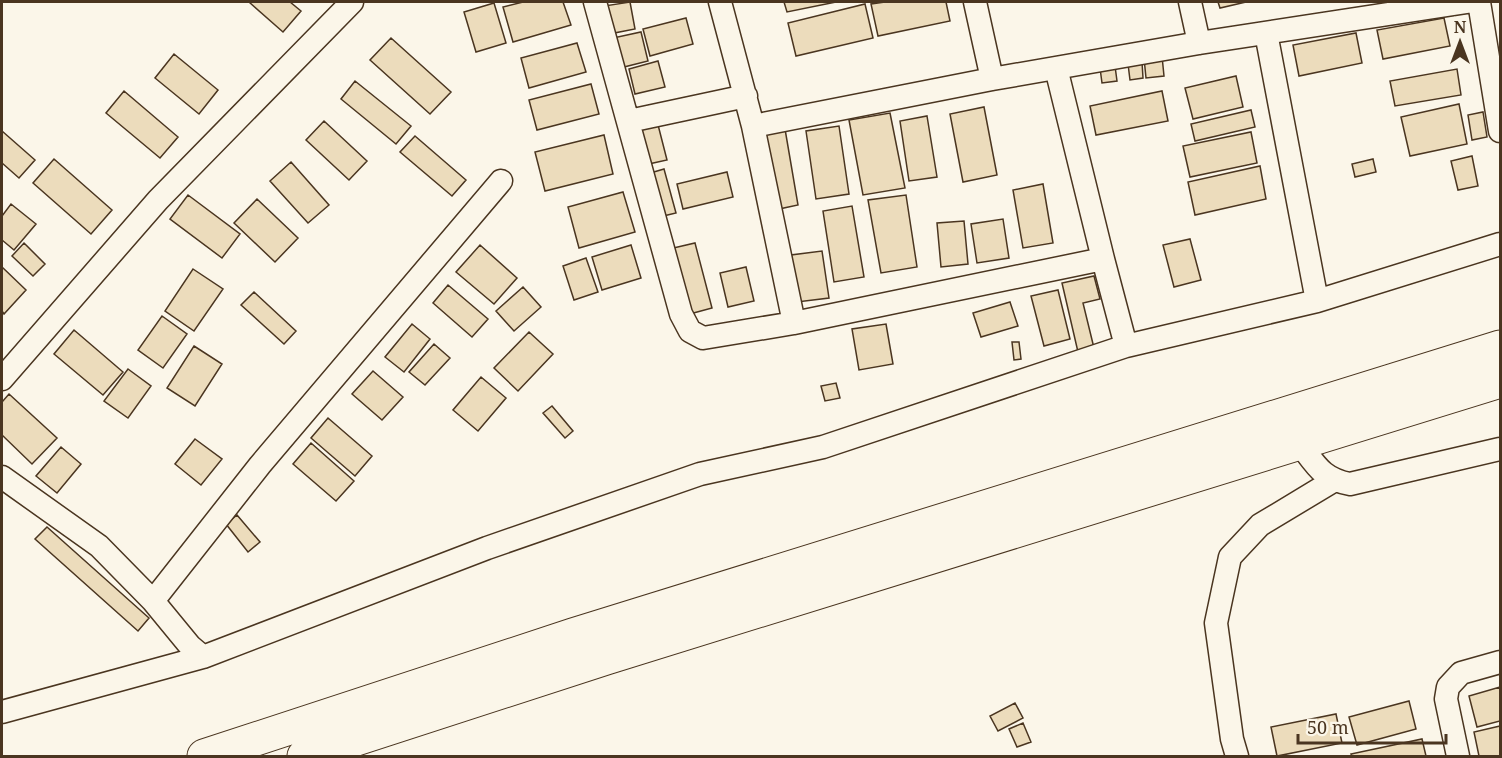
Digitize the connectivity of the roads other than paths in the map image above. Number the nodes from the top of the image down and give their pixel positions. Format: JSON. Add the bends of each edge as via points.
{"nodes":[{"id":1,"x":352,"y":2,"type":"edge"},
{"id":2,"x":600,"y":2,"type":"edge"},
{"id":3,"x":720,"y":2,"type":"edge"},
{"id":4,"x":975,"y":2,"type":"edge"},
{"id":5,"x":1190,"y":2,"type":"edge"},
{"id":6,"x":1479,"y":2,"type":"edge"},
{"id":7,"x":1453,"y":3,"type":"edge"},
{"id":8,"x":1266,"y":33,"type":"junction"},
{"id":9,"x":1198,"y":43,"type":"junction"},
{"id":10,"x":1056,"y":68,"type":"junction"},
{"id":11,"x":992,"y":80,"type":"junction"},
{"id":12,"x":746,"y":96,"type":"junction"},
{"id":13,"x":629,"y":121,"type":"junction"},
{"id":14,"x":753,"y":126,"type":"junction"},
{"id":15,"x":1500,"y":131,"type":"edge"},
{"id":16,"x":501,"y":181,"type":"dead end"},
{"id":17,"x":1500,"y":244,"type":"edge"},
{"id":18,"x":1103,"y":259,"type":"junction"},
{"id":19,"x":1317,"y":301,"type":"junction"},
{"id":20,"x":794,"y":323,"type":"junction"},
{"id":21,"x":1126,"y":346,"type":"junction"},
{"id":22,"x":1500,"y":347,"type":"edge"},
{"id":23,"x":2,"y":379,"type":"edge"},
{"id":24,"x":1500,"y":381,"type":"edge"},
{"id":25,"x":1299,"y":443,"type":"junction"},
{"id":26,"x":1500,"y":449,"type":"edge"},
{"id":27,"x":2,"y":477,"type":"edge"},
{"id":28,"x":1333,"y":481,"type":"junction"},
{"id":29,"x":153,"y":601,"type":"junction"},
{"id":30,"x":203,"y":657,"type":"junction"},
{"id":31,"x":1500,"y":662,"type":"edge"},
{"id":32,"x":2,"y":712,"type":"edge"},
{"id":33,"x":204,"y":756,"type":"edge"},
{"id":34,"x":304,"y":756,"type":"edge"},
{"id":35,"x":1237,"y":756,"type":"edge"},
{"id":36,"x":1458,"y":756,"type":"edge"}],
"edges":[{"from":1,"to":23,"type":"street","via":[[159,200]]},
{"from":2,"to":13,"type":"street"},
{"from":3,"to":12,"type":"street"},
{"from":4,"to":11,"type":"street"},
{"from":5,"to":9,"type":"street"},
{"from":6,"to":15,"type":"street"},
{"from":7,"to":8,"type":"street"},
{"from":8,"to":9,"type":"street"},
{"from":8,"to":19,"type":"street"},
{"from":9,"to":10,"type":"street"},
{"from":10,"to":11,"type":"street"},
{"from":10,"to":18,"type":"street"},
{"from":11,"to":14,"type":"street"},
{"from":12,"to":13,"type":"street"},
{"from":12,"to":14,"type":"street"},
{"from":13,"to":20,"type":"street","via":[[681,315],[690,331],[703,339]]},
{"from":14,"to":20,"type":"street"},
{"from":16,"to":29,"type":"street","via":[[260,465]]},
{"from":17,"to":19,"type":"street"},
{"from":18,"to":20,"type":"street"},
{"from":18,"to":21,"type":"street"},
{"from":19,"to":21,"type":"street"},
{"from":21,"to":30,"type":"street","via":[[823,447],[689,478],[487,548]]},
{"from":22,"to":33,"type":"highway","via":[[573,635]]},
{"from":24,"to":25,"type":"highway"},
{"from":25,"to":28,"type":"street"},
{"from":25,"to":34,"type":"highway"},
{"from":26,"to":28,"type":"street","via":[[1350,484]]},
{"from":27,"to":29,"type":"street","via":[[99,546]]},
{"from":28,"to":35,"type":"street","via":[[1260,525],[1230,557],[1216,624]]},
{"from":29,"to":30,"type":"street"},
{"from":30,"to":32,"type":"street"},
{"from":31,"to":36,"type":"street","via":[[1461,674],[1448,687],[1446,699]]}]}
